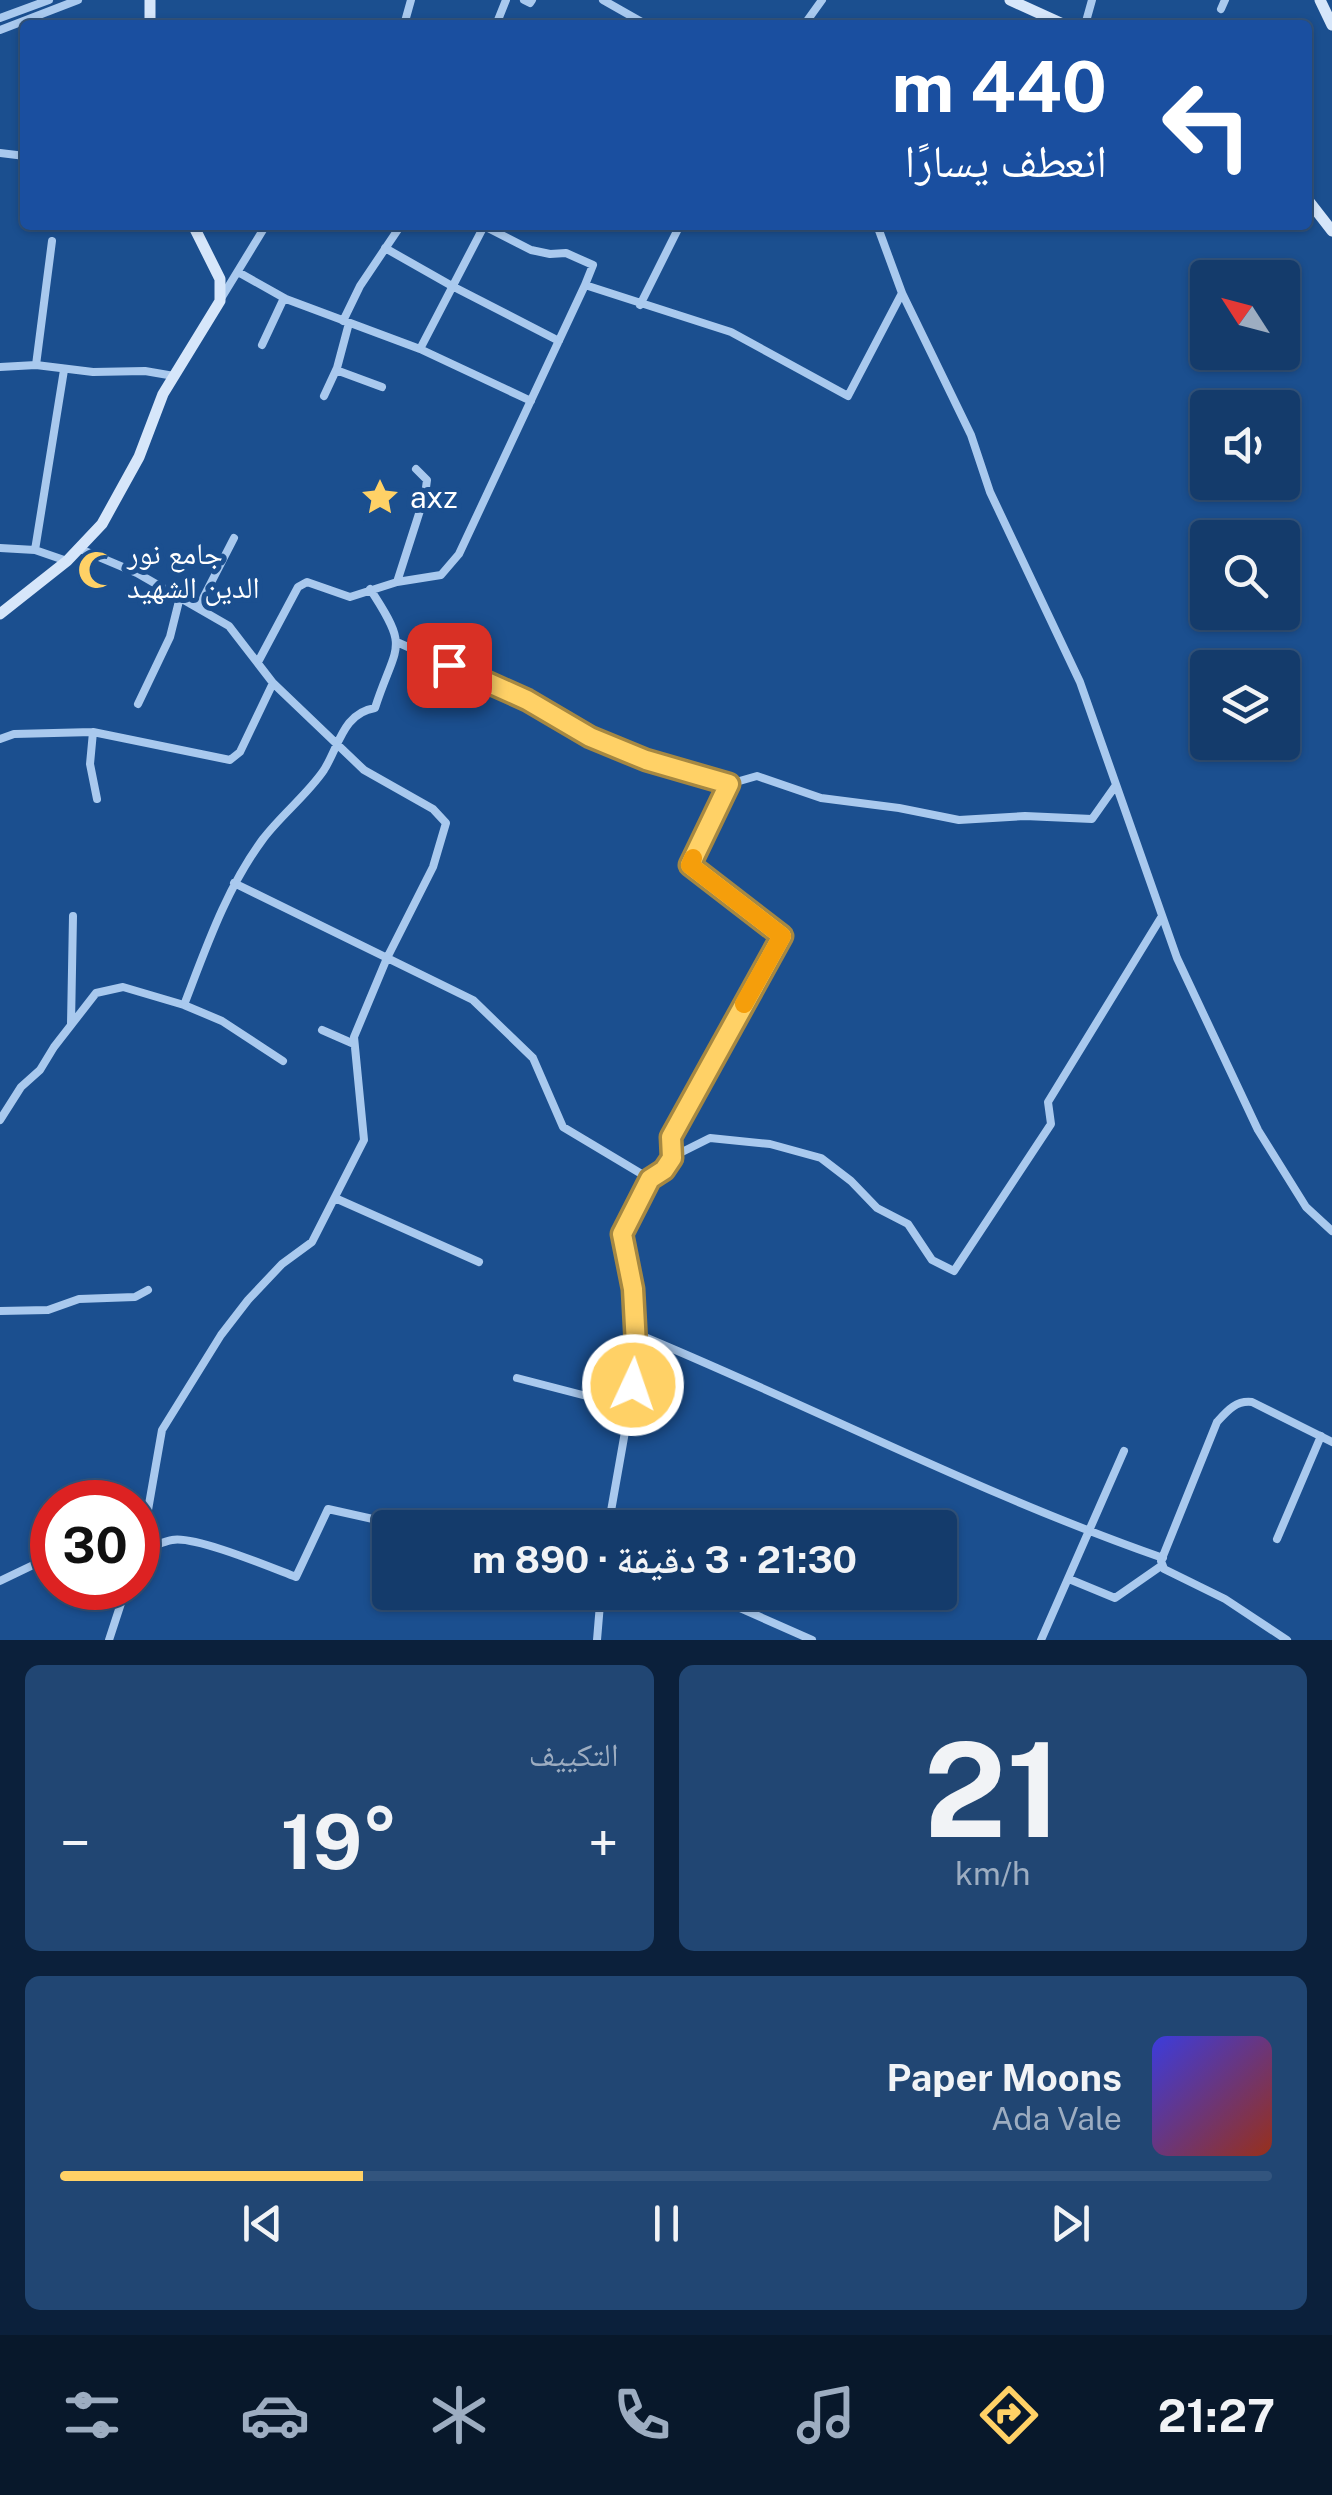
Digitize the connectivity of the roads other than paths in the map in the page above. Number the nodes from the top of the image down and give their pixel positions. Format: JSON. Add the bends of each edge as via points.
{"nodes":[{"id":1,"x":50,"y":0,"type":"edge"},
{"id":2,"x":78,"y":0,"type":"edge"},
{"id":3,"x":395,"y":0,"type":"edge"},
{"id":4,"x":524,"y":0,"type":"edge"},
{"id":5,"x":532,"y":0,"type":"edge"},
{"id":6,"x":603,"y":0,"type":"edge"},
{"id":7,"x":1010,"y":0,"type":"edge"},
{"id":8,"x":1320,"y":0,"type":"edge"},
{"id":9,"x":410,"y":2,"type":"edge"},
{"id":10,"x":620,"y":4,"type":"edge"},
{"id":11,"x":0,"y":18,"type":"edge"},
{"id":12,"x":26,"y":20,"type":"edge"},
{"id":13,"x":641,"y":20,"type":"edge"},
{"id":14,"x":1054,"y":20,"type":"edge"},
{"id":15,"x":1332,"y":25,"type":"edge"},
{"id":16,"x":1312,"y":205,"type":"edge"},
{"id":17,"x":195,"y":230,"type":"edge"},
{"id":18,"x":263,"y":230,"type":"edge"},
{"id":19,"x":398,"y":230,"type":"edge"},
{"id":20,"x":482,"y":230,"type":"edge"},
{"id":21,"x":492,"y":230,"type":"edge"},
{"id":22,"x":678,"y":230,"type":"edge"},
{"id":23,"x":879,"y":230,"type":"edge"},
{"id":24,"x":1332,"y":232,"type":"edge"},
{"id":25,"x":52,"y":241,"type":"dead end"},
{"id":26,"x":386,"y":248,"type":"junction"},
{"id":27,"x":238,"y":272,"type":"junction"},
{"id":28,"x":585,"y":285,"type":"junction"},
{"id":29,"x":452,"y":286,"type":"junction"},
{"id":30,"x":902,"y":292,"type":"junction"},
{"id":31,"x":284,"y":298,"type":"junction"},
{"id":32,"x":220,"y":301,"type":"junction"},
{"id":33,"x":640,"y":305,"type":"junction"},
{"id":34,"x":346,"y":322,"type":"junction"},
{"id":35,"x":559,"y":342,"type":"junction"},
{"id":36,"x":262,"y":346,"type":"dead end"},
{"id":37,"x":420,"y":349,"type":"junction"},
{"id":38,"x":36,"y":365,"type":"junction"},
{"id":39,"x":0,"y":367,"type":"edge"},
{"id":40,"x":64,"y":370,"type":"junction"},
{"id":41,"x":336,"y":370,"type":"junction"},
{"id":42,"x":174,"y":376,"type":"junction"},
{"id":43,"x":382,"y":387,"type":"dead end"},
{"id":44,"x":324,"y":396,"type":"dead end"},
{"id":45,"x":532,"y":401,"type":"junction"},
{"id":46,"x":416,"y":469,"type":"dead end"},
{"id":47,"x":234,"y":538,"type":"dead end"},
{"id":48,"x":0,"y":548,"type":"edge"},
{"id":49,"x":80,"y":548,"type":"junction"},
{"id":50,"x":35,"y":550,"type":"junction"},
{"id":51,"x":68,"y":561,"type":"junction"},
{"id":52,"x":397,"y":582,"type":"junction"},
{"id":53,"x":370,"y":589,"type":"junction"},
{"id":54,"x":180,"y":597,"type":"junction"},
{"id":55,"x":198,"y":608,"type":"junction"},
{"id":56,"x":0,"y":614,"type":"edge"},
{"id":57,"x":399,"y":643,"type":"junction"},
{"id":58,"x":258,"y":662,"type":"junction"},
{"id":59,"x":273,"y":683,"type":"junction"},
{"id":60,"x":138,"y":704,"type":"dead end"},
{"id":61,"x":92,"y":732,"type":"junction"},
{"id":62,"x":0,"y":738,"type":"edge"},
{"id":63,"x":338,"y":744,"type":"junction"},
{"id":64,"x":729,"y":784,"type":"junction"},
{"id":65,"x":1116,"y":785,"type":"junction"},
{"id":66,"x":96,"y":799,"type":"dead end"},
{"id":67,"x":234,"y":883,"type":"junction"},
{"id":68,"x":1162,"y":915,"type":"junction"},
{"id":69,"x":73,"y":916,"type":"dead end"},
{"id":70,"x":387,"y":958,"type":"junction"},
{"id":71,"x":184,"y":1006,"type":"junction"},
{"id":72,"x":72,"y":1024,"type":"junction"},
{"id":73,"x":322,"y":1030,"type":"dead end"},
{"id":74,"x":354,"y":1044,"type":"junction"},
{"id":75,"x":283,"y":1061,"type":"dead end"},
{"id":76,"x":0,"y":1120,"type":"edge"},
{"id":77,"x":672,"y":1158,"type":"junction"},
{"id":78,"x":650,"y":1179,"type":"junction"},
{"id":79,"x":336,"y":1198,"type":"junction"},
{"id":80,"x":1332,"y":1231,"type":"edge"},
{"id":81,"x":479,"y":1262,"type":"dead end"},
{"id":82,"x":148,"y":1290,"type":"dead end"},
{"id":83,"x":0,"y":1310,"type":"edge"},
{"id":84,"x":635,"y":1333,"type":"junction"},
{"id":85,"x":517,"y":1378,"type":"dead end"},
{"id":86,"x":630,"y":1407,"type":"junction"},
{"id":87,"x":1322,"y":1436,"type":"junction"},
{"id":88,"x":1332,"y":1442,"type":"edge"},
{"id":89,"x":1124,"y":1451,"type":"dead end"},
{"id":90,"x":153,"y":1480,"type":"edge"},
{"id":91,"x":611,"y":1510,"type":"edge"},
{"id":92,"x":372,"y":1519,"type":"edge"},
{"id":93,"x":1090,"y":1532,"type":"junction"},
{"id":94,"x":1276,"y":1539,"type":"dead end"},
{"id":95,"x":160,"y":1546,"type":"edge"},
{"id":96,"x":1162,"y":1562,"type":"junction"},
{"id":97,"x":30,"y":1566,"type":"edge"},
{"id":98,"x":1069,"y":1579,"type":"junction"},
{"id":99,"x":0,"y":1580,"type":"edge"},
{"id":100,"x":119,"y":1610,"type":"edge"},
{"id":101,"x":598,"y":1610,"type":"edge"},
{"id":102,"x":744,"y":1610,"type":"edge"},
{"id":103,"x":109,"y":1640,"type":"edge"},
{"id":104,"x":596,"y":1640,"type":"edge"},
{"id":105,"x":812,"y":1640,"type":"edge"},
{"id":106,"x":1042,"y":1640,"type":"edge"},
{"id":107,"x":1286,"y":1640,"type":"edge"}],
"edges":[{"from":1,"to":11,"type":"street"},
{"from":2,"to":12,"type":"street"},
{"from":3,"to":9,"type":"street"},
{"from":4,"to":5,"type":"street"},
{"from":6,"to":10,"type":"street"},
{"from":7,"to":14,"type":"street"},
{"from":8,"to":15,"type":"street"},
{"from":10,"to":13,"type":"street"},
{"from":16,"to":24,"type":"street"},
{"from":17,"to":32,"type":"street","via":[[220,280]]},
{"from":18,"to":27,"type":"street"},
{"from":19,"to":26,"type":"street"},
{"from":20,"to":29,"type":"street"},
{"from":21,"to":28,"type":"street","via":[[531,250],[566,253],[592,266]]},
{"from":22,"to":33,"type":"street"},
{"from":23,"to":30,"type":"street"},
{"from":25,"to":38,"type":"street"},
{"from":26,"to":29,"type":"street"},
{"from":26,"to":34,"type":"street"},
{"from":27,"to":31,"type":"street"},
{"from":27,"to":32,"type":"street"},
{"from":28,"to":33,"type":"street"},
{"from":28,"to":35,"type":"street"},
{"from":29,"to":35,"type":"street"},
{"from":29,"to":37,"type":"street"},
{"from":30,"to":33,"type":"street","via":[[848,396],[744,338]]},
{"from":30,"to":65,"type":"street","via":[[1080,682]]},
{"from":31,"to":34,"type":"street"},
{"from":31,"to":36,"type":"street"},
{"from":32,"to":42,"type":"street"},
{"from":34,"to":37,"type":"street"},
{"from":34,"to":41,"type":"street"},
{"from":35,"to":45,"type":"street"},
{"from":37,"to":45,"type":"street"},
{"from":38,"to":39,"type":"street"},
{"from":38,"to":40,"type":"street"},
{"from":40,"to":42,"type":"street"},
{"from":40,"to":50,"type":"street"},
{"from":41,"to":43,"type":"street"},
{"from":41,"to":44,"type":"street"},
{"from":42,"to":49,"type":"street","via":[[102,524]]},
{"from":45,"to":52,"type":"street","via":[[460,554],[440,575]]},
{"from":46,"to":52,"type":"street","via":[[426,480],[425,495]]},
{"from":47,"to":55,"type":"street"},
{"from":48,"to":50,"type":"street"},
{"from":49,"to":51,"type":"street"},
{"from":49,"to":54,"type":"street"},
{"from":50,"to":51,"type":"street"},
{"from":51,"to":56,"type":"street"},
{"from":52,"to":53,"type":"street"},
{"from":53,"to":57,"type":"street"},
{"from":53,"to":58,"type":"street","via":[[350,597],[306,582],[298,587]]},
{"from":54,"to":55,"type":"street"},
{"from":54,"to":60,"type":"street","via":[[170,638]]},
{"from":55,"to":58,"type":"street","via":[[229,626]]},
{"from":57,"to":63,"type":"street","via":[[375,708],[348,722]]},
{"from":57,"to":64,"type":"street","via":[[527,700],[590,737]]},
{"from":58,"to":59,"type":"street"},
{"from":59,"to":61,"type":"street","via":[[234,759]]},
{"from":59,"to":63,"type":"street"},
{"from":61,"to":62,"type":"street"},
{"from":61,"to":66,"type":"street"},
{"from":63,"to":67,"type":"street"},
{"from":63,"to":70,"type":"street","via":[[364,770],[446,823],[433,867]]},
{"from":64,"to":65,"type":"street","via":[[758,776],[821,798],[959,820],[1092,819]]},
{"from":64,"to":77,"type":"street","via":[[690,865],[782,936],[671,1137]]},
{"from":65,"to":68,"type":"street"},
{"from":67,"to":70,"type":"street"},
{"from":67,"to":71,"type":"street"},
{"from":68,"to":77,"type":"street","via":[[1048,1102],[1051,1124],[954,1271],[932,1260],[908,1224],[877,1208],[822,1158],[710,1138]]},
{"from":68,"to":80,"type":"street","via":[[1258,1130],[1306,1207]]},
{"from":69,"to":72,"type":"street"},
{"from":70,"to":74,"type":"street"},
{"from":70,"to":78,"type":"street","via":[[473,1000],[533,1058],[563,1127]]},
{"from":71,"to":72,"type":"street","via":[[124,988],[96,993]]},
{"from":71,"to":75,"type":"street","via":[[222,1021]]},
{"from":72,"to":76,"type":"street"},
{"from":73,"to":74,"type":"street"},
{"from":74,"to":79,"type":"street","via":[[364,1140]]},
{"from":77,"to":78,"type":"street"},
{"from":78,"to":84,"type":"street","via":[[622,1234]]},
{"from":79,"to":81,"type":"street"},
{"from":79,"to":90,"type":"street","via":[[312,1242],[282,1264],[221,1335],[162,1430]]},
{"from":82,"to":83,"type":"street","via":[[48,1310]]},
{"from":84,"to":86,"type":"street"},
{"from":84,"to":93,"type":"street"},
{"from":85,"to":86,"type":"street"},
{"from":86,"to":91,"type":"street"},
{"from":87,"to":88,"type":"street"},
{"from":87,"to":94,"type":"street"},
{"from":87,"to":96,"type":"street","via":[[1252,1402],[1226,1412]]},
{"from":89,"to":93,"type":"street"},
{"from":92,"to":95,"type":"street","via":[[328,1509],[296,1577],[208,1546],[173,1539]]},
{"from":93,"to":96,"type":"street"},
{"from":93,"to":98,"type":"street"},
{"from":96,"to":98,"type":"street","via":[[1115,1598]]},
{"from":96,"to":107,"type":"street"},
{"from":97,"to":99,"type":"street"},
{"from":98,"to":106,"type":"street"},
{"from":100,"to":103,"type":"street"},
{"from":101,"to":104,"type":"street"},
{"from":102,"to":105,"type":"street"}]}
